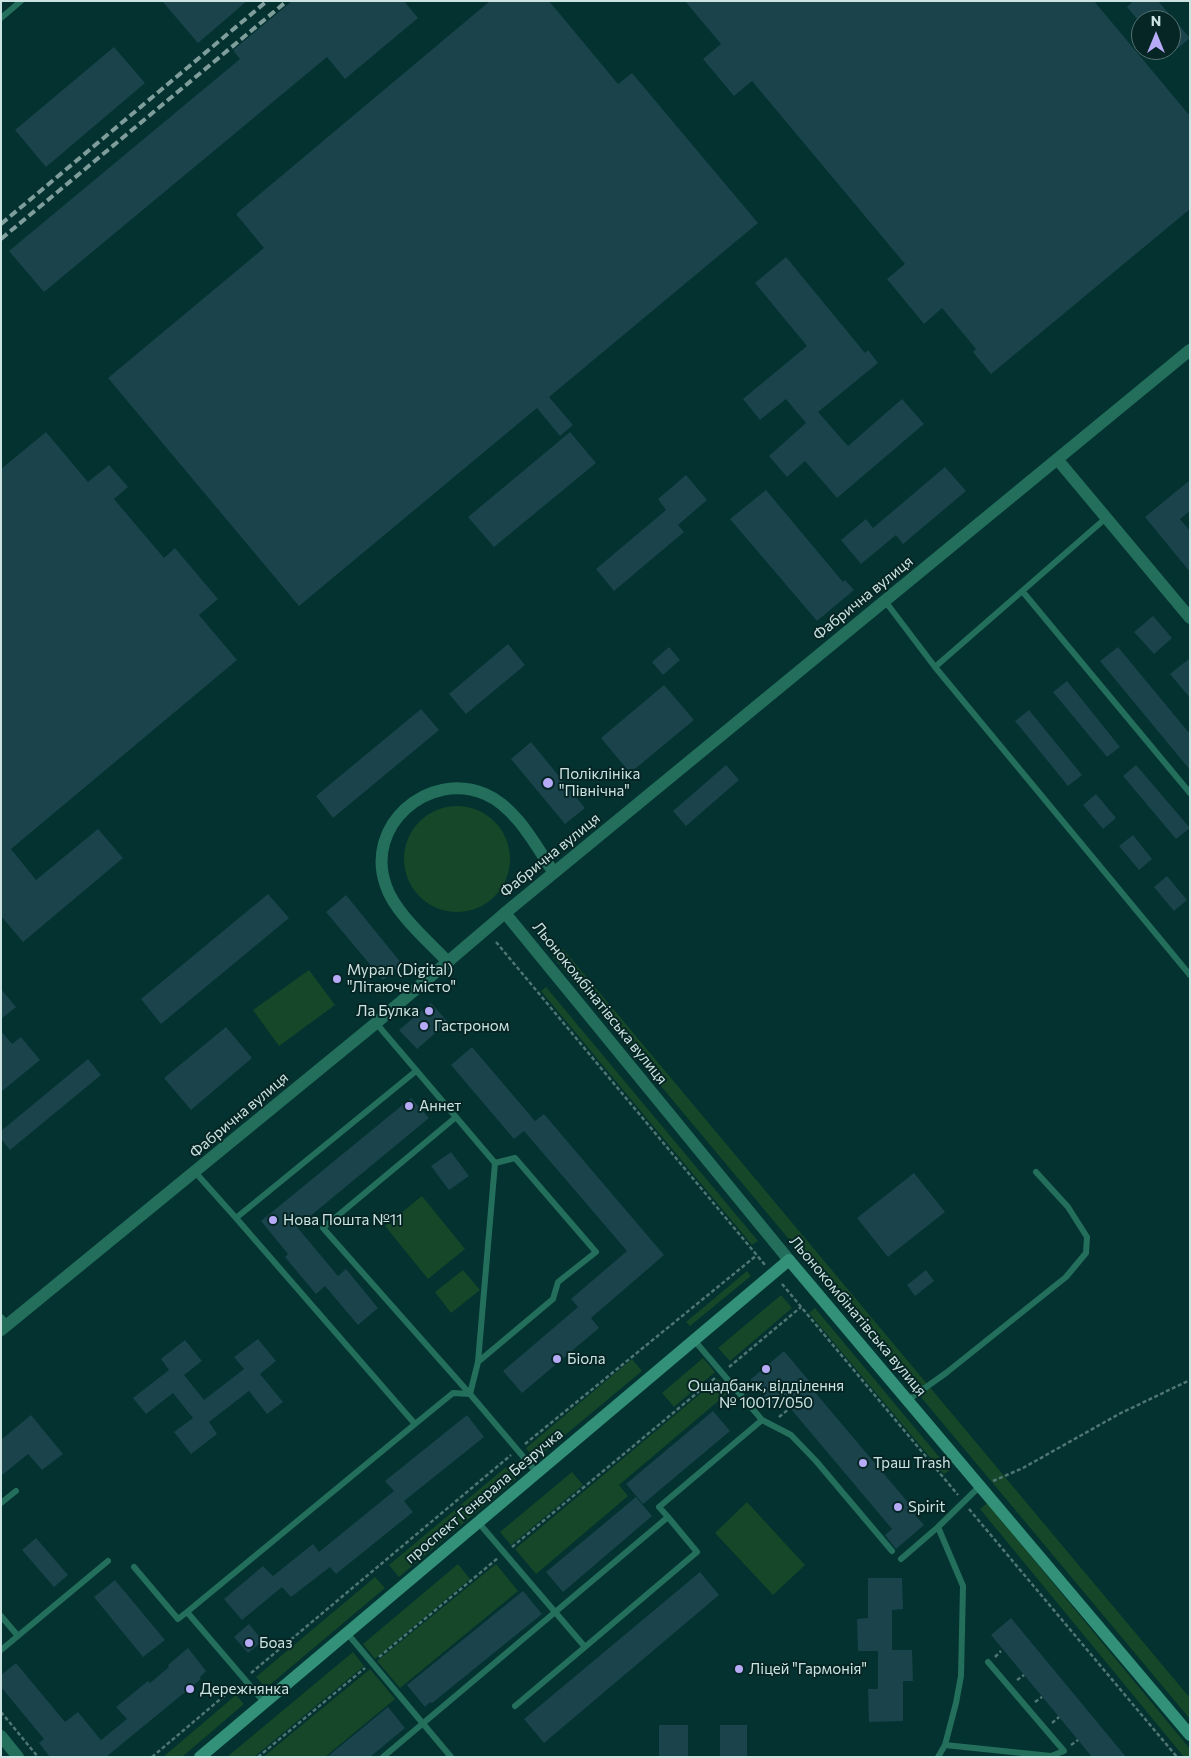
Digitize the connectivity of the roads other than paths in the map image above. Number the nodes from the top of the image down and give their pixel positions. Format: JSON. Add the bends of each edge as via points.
{"nodes":[{"id":1,"x":21,"y":1,"type":"edge"},
{"id":2,"x":1,"y":18,"type":"edge"},
{"id":3,"x":1190,"y":350,"type":"edge"},
{"id":4,"x":1057,"y":460,"type":"junction"},
{"id":5,"x":1106,"y":518,"type":"junction"},
{"id":6,"x":1023,"y":592,"type":"junction"},
{"id":7,"x":885,"y":601,"type":"junction"},
{"id":8,"x":1190,"y":618,"type":"edge"},
{"id":9,"x":935,"y":668,"type":"junction"},
{"id":10,"x":1190,"y":793,"type":"edge"},
{"id":11,"x":554,"y":873,"type":"junction"},
{"id":12,"x":505,"y":913,"type":"junction"},
{"id":13,"x":448,"y":962,"type":"junction"},
{"id":14,"x":1190,"y":975,"type":"edge"},
{"id":15,"x":376,"y":1024,"type":"junction"},
{"id":16,"x":416,"y":1071,"type":"junction"},
{"id":17,"x":456,"y":1117,"type":"junction"},
{"id":18,"x":495,"y":1163,"type":"junction"},
{"id":19,"x":195,"y":1172,"type":"junction"},
{"id":20,"x":1036,"y":1172,"type":"dead end"},
{"id":21,"x":236,"y":1218,"type":"junction"},
{"id":22,"x":789,"y":1260,"type":"junction"},
{"id":23,"x":4,"y":1323,"type":"edge"},
{"id":24,"x":694,"y":1340,"type":"junction"},
{"id":25,"x":478,"y":1362,"type":"junction"},
{"id":26,"x":470,"y":1394,"type":"junction"},
{"id":27,"x":908,"y":1400,"type":"junction"},
{"id":28,"x":762,"y":1420,"type":"junction"},
{"id":29,"x":415,"y":1424,"type":"junction"},
{"id":30,"x":537,"y":1473,"type":"junction"},
{"id":31,"x":980,"y":1486,"type":"junction"},
{"id":32,"x":16,"y":1491,"type":"dead end"},
{"id":33,"x":1,"y":1503,"type":"edge"},
{"id":34,"x":668,"y":1517,"type":"junction"},
{"id":35,"x":478,"y":1522,"type":"junction"},
{"id":36,"x":938,"y":1527,"type":"junction"},
{"id":37,"x":892,"y":1551,"type":"dead end"},
{"id":38,"x":901,"y":1559,"type":"dead end"},
{"id":39,"x":108,"y":1560,"type":"dead end"},
{"id":40,"x":134,"y":1567,"type":"dead end"},
{"id":41,"x":187,"y":1612,"type":"junction"},
{"id":42,"x":555,"y":1612,"type":"junction"},
{"id":43,"x":1,"y":1616,"type":"edge"},
{"id":44,"x":346,"y":1633,"type":"junction"},
{"id":45,"x":18,"y":1636,"type":"junction"},
{"id":46,"x":585,"y":1647,"type":"junction"},
{"id":47,"x":1,"y":1650,"type":"edge"},
{"id":48,"x":988,"y":1662,"type":"dead end"},
{"id":49,"x":264,"y":1702,"type":"junction"},
{"id":50,"x":515,"y":1706,"type":"dead end"},
{"id":51,"x":423,"y":1724,"type":"junction"},
{"id":52,"x":1190,"y":1735,"type":"edge"},
{"id":53,"x":1,"y":1736,"type":"edge"},
{"id":54,"x":945,"y":1745,"type":"junction"},
{"id":55,"x":1067,"y":1754,"type":"edge"},
{"id":56,"x":18,"y":1757,"type":"edge"},
{"id":57,"x":200,"y":1757,"type":"edge"},
{"id":58,"x":383,"y":1757,"type":"edge"},
{"id":59,"x":451,"y":1757,"type":"edge"},
{"id":60,"x":938,"y":1757,"type":"edge"}],
"edges":[{"from":1,"to":2,"type":"lane"},
{"from":3,"to":4,"type":"street","name":"Фабрична вулиця"},
{"from":4,"to":5,"type":"street"},
{"from":4,"to":7,"type":"street","name":"Фабрична вулиця"},
{"from":5,"to":6,"type":"lane"},
{"from":5,"to":8,"type":"street"},
{"from":6,"to":9,"type":"lane"},
{"from":6,"to":10,"type":"lane"},
{"from":7,"to":9,"type":"lane"},
{"from":7,"to":11,"type":"street","name":"Фабрична вулиця"},
{"from":9,"to":14,"type":"lane"},
{"from":11,"to":12,"type":"street","name":"Фабрична вулиця"},
{"from":11,"to":13,"type":"street","via":[[515,817],[485,794],[460,788],[446,789],[411,803],[387,834],[382,859],[385,884],[397,907]]},
{"from":12,"to":13,"type":"street","name":"Фабрична вулиця"},
{"from":12,"to":22,"type":"street","name":"Льонокомбінатівська вулиця"},
{"from":13,"to":15,"type":"street","name":"Фабрична вулиця"},
{"from":15,"to":16,"type":"lane"},
{"from":15,"to":19,"type":"street","name":"Фабрична вулиця"},
{"from":16,"to":17,"type":"lane"},
{"from":16,"to":21,"type":"lane"},
{"from":17,"to":18,"type":"lane"},
{"from":17,"to":26,"type":"lane","via":[[323,1228]]},
{"from":18,"to":25,"type":"lane"},
{"from":18,"to":25,"type":"lane","via":[[515,1158],[596,1252],[558,1282],[553,1299]]},
{"from":19,"to":21,"type":"lane"},
{"from":19,"to":23,"type":"street","name":"Фабрична вулиця"},
{"from":20,"to":27,"type":"lane","via":[[1068,1207],[1087,1237],[1086,1254],[1066,1277],[946,1374]]},
{"from":21,"to":29,"type":"lane"},
{"from":22,"to":24,"type":"main road","name":"проспект Генерала Безручка"},
{"from":22,"to":27,"type":"main road","name":"Льонокомбінатівська вулиця"},
{"from":24,"to":28,"type":"lane"},
{"from":24,"to":30,"type":"main road","name":"проспект Генерала Безручка"},
{"from":25,"to":26,"type":"lane"},
{"from":26,"to":29,"type":"lane","via":[[453,1393]]},
{"from":26,"to":30,"type":"lane"},
{"from":27,"to":31,"type":"main road","name":"Льонокомбінатівська вулиця"},
{"from":28,"to":34,"type":"lane","via":[[659,1507]]},
{"from":28,"to":37,"type":"lane","via":[[791,1435]]},
{"from":29,"to":41,"type":"lane"},
{"from":30,"to":35,"type":"main road","name":"проспект Генерала Безручка"},
{"from":31,"to":36,"type":"lane"},
{"from":31,"to":52,"type":"main road","name":"Льонокомбінатівська вулиця"},
{"from":32,"to":33,"type":"lane"},
{"from":34,"to":42,"type":"lane"},
{"from":34,"to":46,"type":"lane","via":[[697,1552]]},
{"from":35,"to":42,"type":"lane"},
{"from":35,"to":44,"type":"main road","name":"проспект Генерала Безручка"},
{"from":36,"to":38,"type":"lane"},
{"from":36,"to":54,"type":"lane","via":[[963,1586],[961,1676]]},
{"from":39,"to":45,"type":"lane"},
{"from":40,"to":41,"type":"lane","via":[[178,1619]]},
{"from":41,"to":49,"type":"lane"},
{"from":42,"to":46,"type":"lane"},
{"from":42,"to":51,"type":"lane"},
{"from":43,"to":45,"type":"lane"},
{"from":44,"to":49,"type":"main road","name":"проспект Генерала Безручка"},
{"from":44,"to":51,"type":"lane"},
{"from":45,"to":47,"type":"lane"},
{"from":46,"to":50,"type":"lane"},
{"from":48,"to":55,"type":"lane"},
{"from":49,"to":57,"type":"main road","name":"проспект Генерала Безручка"},
{"from":51,"to":58,"type":"lane"},
{"from":51,"to":59,"type":"lane"},
{"from":53,"to":56,"type":"street"},
{"from":54,"to":55,"type":"lane","via":[[1051,1756]]},
{"from":54,"to":60,"type":"lane"}]}
